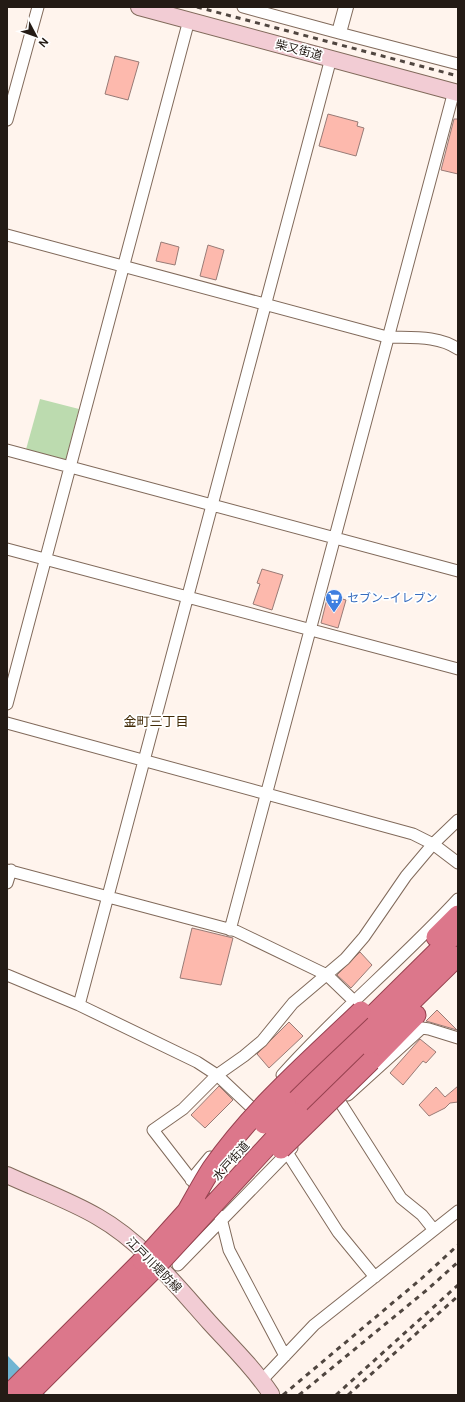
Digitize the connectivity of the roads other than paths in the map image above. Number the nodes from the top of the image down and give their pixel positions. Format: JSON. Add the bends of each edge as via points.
{"nodes":[{"id":1,"x":38,"y":7,"type":"edge"},
{"id":2,"x":139,"y":7,"type":"edge"},
{"id":3,"x":242,"y":7,"type":"edge"},
{"id":4,"x":346,"y":7,"type":"edge"},
{"id":5,"x":189,"y":20,"type":"junction"},
{"id":6,"x":340,"y":31,"type":"junction"},
{"id":7,"x":331,"y":58,"type":"junction"},
{"id":8,"x":458,"y":64,"type":"edge"},
{"id":9,"x":456,"y":92,"type":"edge"},
{"id":10,"x":7,"y":120,"type":"edge"},
{"id":11,"x":7,"y":235,"type":"edge"},
{"id":12,"x":124,"y":267,"type":"junction"},
{"id":13,"x":266,"y":305,"type":"junction"},
{"id":14,"x":387,"y":337,"type":"junction"},
{"id":15,"x":458,"y":349,"type":"edge"},
{"id":16,"x":7,"y":450,"type":"edge"},
{"id":17,"x":70,"y":468,"type":"junction"},
{"id":18,"x":211,"y":505,"type":"junction"},
{"id":19,"x":334,"y":539,"type":"junction"},
{"id":20,"x":7,"y":549,"type":"edge"},
{"id":21,"x":45,"y":559,"type":"junction"},
{"id":22,"x":458,"y":571,"type":"edge"},
{"id":23,"x":188,"y":598,"type":"junction"},
{"id":24,"x":310,"y":630,"type":"junction"},
{"id":25,"x":457,"y":665,"type":"edge"},
{"id":26,"x":7,"y":704,"type":"edge"},
{"id":27,"x":7,"y":723,"type":"edge"},
{"id":28,"x":144,"y":760,"type":"junction"},
{"id":29,"x":266,"y":793,"type":"junction"},
{"id":30,"x":458,"y":820,"type":"edge"},
{"id":31,"x":433,"y":844,"type":"junction"},
{"id":32,"x":458,"y":863,"type":"edge"},
{"id":33,"x":9,"y":870,"type":"edge"},
{"id":34,"x":7,"y":883,"type":"edge"},
{"id":35,"x":108,"y":896,"type":"junction"},
{"id":36,"x":458,"y":899,"type":"edge"},
{"id":37,"x":458,"y":915,"type":"edge"},
{"id":38,"x":230,"y":930,"type":"junction"},
{"id":39,"x":458,"y":931,"type":"edge"},
{"id":40,"x":458,"y":956,"type":"edge"},
{"id":41,"x":458,"y":973,"type":"edge"},
{"id":42,"x":7,"y":975,"type":"edge"},
{"id":43,"x":327,"y":975,"type":"junction"},
{"id":44,"x":78,"y":1005,"type":"junction"},
{"id":45,"x":358,"y":1006,"type":"junction"},
{"id":46,"x":458,"y":1038,"type":"edge"},
{"id":47,"x":217,"y":1076,"type":"junction"},
{"id":48,"x":340,"y":1102,"type":"junction"},
{"id":49,"x":252,"y":1108,"type":"junction"},
{"id":50,"x":288,"y":1152,"type":"junction"},
{"id":51,"x":7,"y":1175,"type":"edge"},
{"id":52,"x":191,"y":1180,"type":"junction"},
{"id":53,"x":223,"y":1194,"type":"junction"},
{"id":54,"x":187,"y":1211,"type":"junction"},
{"id":55,"x":458,"y":1211,"type":"edge"},
{"id":56,"x":221,"y":1218,"type":"junction"},
{"id":57,"x":434,"y":1230,"type":"junction"},
{"id":58,"x":147,"y":1265,"type":"junction"},
{"id":59,"x":178,"y":1265,"type":"dead end"},
{"id":60,"x":375,"y":1277,"type":"junction"},
{"id":61,"x":110,"y":1304,"type":"junction"},
{"id":62,"x":285,"y":1356,"type":"junction"},
{"id":63,"x":262,"y":1380,"type":"junction"},
{"id":64,"x":271,"y":1394,"type":"dead end"},
{"id":65,"x":8,"y":1395,"type":"edge"},
{"id":66,"x":28,"y":1395,"type":"edge"}],
"edges":[{"from":1,"to":10,"type":"street"},
{"from":2,"to":5,"type":"main road","name":"柴又街道"},
{"from":3,"to":6,"type":"street"},
{"from":4,"to":6,"type":"street"},
{"from":5,"to":7,"type":"main road","name":"柴又街道"},
{"from":5,"to":12,"type":"street"},
{"from":6,"to":8,"type":"street"},
{"from":7,"to":9,"type":"main road","name":"柴又街道"},
{"from":7,"to":13,"type":"street"},
{"from":9,"to":14,"type":"street"},
{"from":11,"to":12,"type":"street"},
{"from":12,"to":13,"type":"street"},
{"from":12,"to":17,"type":"street"},
{"from":13,"to":14,"type":"street"},
{"from":13,"to":18,"type":"street"},
{"from":14,"to":15,"type":"street","via":[[431,339],[450,343]]},
{"from":14,"to":19,"type":"street"},
{"from":16,"to":17,"type":"street"},
{"from":17,"to":18,"type":"street"},
{"from":17,"to":21,"type":"street"},
{"from":18,"to":19,"type":"street"},
{"from":18,"to":23,"type":"street"},
{"from":19,"to":22,"type":"street"},
{"from":19,"to":24,"type":"street"},
{"from":20,"to":21,"type":"street"},
{"from":21,"to":23,"type":"street"},
{"from":21,"to":26,"type":"street"},
{"from":23,"to":24,"type":"street"},
{"from":23,"to":28,"type":"street"},
{"from":24,"to":25,"type":"street"},
{"from":24,"to":29,"type":"street"},
{"from":27,"to":28,"type":"street"},
{"from":28,"to":29,"type":"street"},
{"from":28,"to":35,"type":"street"},
{"from":29,"to":31,"type":"street","via":[[413,834]]},
{"from":29,"to":38,"type":"street"},
{"from":30,"to":31,"type":"street"},
{"from":31,"to":32,"type":"street"},
{"from":31,"to":43,"type":"street","via":[[406,876],[364,937]]},
{"from":33,"to":34,"type":"street"},
{"from":33,"to":35,"type":"street"},
{"from":35,"to":38,"type":"street"},
{"from":35,"to":44,"type":"street"},
{"from":36,"to":45,"type":"street"},
{"from":37,"to":45,"type":"highway"},
{"from":38,"to":43,"type":"street"},
{"from":39,"to":54,"type":"highway","name":"水戸街道","bridge":true,"via":[[286,1101]]},
{"from":40,"to":53,"type":"highway","name":"水戸街道","bridge":true,"via":[[298,1113]]},
{"from":41,"to":53,"type":"highway","bridge":true,"via":[[260,1169]]},
{"from":42,"to":44,"type":"street"},
{"from":43,"to":45,"type":"street"},
{"from":43,"to":47,"type":"street","via":[[293,1003],[262,1041]]},
{"from":44,"to":47,"type":"street","via":[[197,1062]]},
{"from":45,"to":49,"type":"street","via":[[301,1054]]},
{"from":45,"to":54,"type":"highway","bridge":true,"via":[[251,1120],[212,1169]]},
{"from":46,"to":48,"type":"street","via":[[422,1028]]},
{"from":47,"to":49,"type":"street"},
{"from":47,"to":52,"type":"street","via":[[183,1109],[153,1130]]},
{"from":48,"to":50,"type":"street"},
{"from":48,"to":57,"type":"street","via":[[401,1198],[422,1214]]},
{"from":49,"to":50,"type":"street"},
{"from":49,"to":52,"type":"street"},
{"from":50,"to":56,"type":"street"},
{"from":50,"to":60,"type":"street","via":[[338,1232]]},
{"from":51,"to":63,"type":"main road","name":"江戸川堤防線","via":[[87,1211],[122,1234],[167,1276]]},
{"from":52,"to":56,"type":"street"},
{"from":53,"to":58,"type":"highway","name":"水戸街道","bridge":true},
{"from":54,"to":58,"type":"highway","name":"水戸街道","bridge":true},
{"from":55,"to":57,"type":"street"},
{"from":56,"to":59,"type":"street"},
{"from":56,"to":62,"type":"street","via":[[229,1250]]},
{"from":57,"to":60,"type":"street"},
{"from":58,"to":61,"type":"highway","name":"水戸街道"},
{"from":60,"to":62,"type":"street","via":[[314,1325]]},
{"from":61,"to":65,"type":"highway","name":"水戸街道"},
{"from":61,"to":66,"type":"highway","name":"水戸街道"},
{"from":62,"to":63,"type":"street"},
{"from":63,"to":64,"type":"main road","name":"江戸川堤防線"}]}
